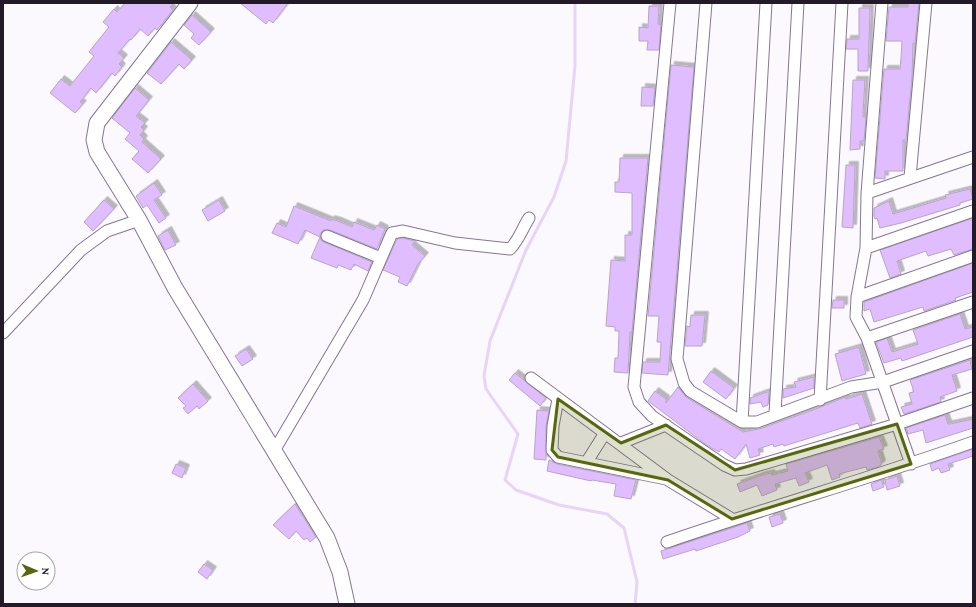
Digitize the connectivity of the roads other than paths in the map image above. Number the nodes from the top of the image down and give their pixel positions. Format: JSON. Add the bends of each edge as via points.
{"nodes":[{"id":1,"x":190,"y":3,"type":"edge"},
{"id":2,"x":670,"y":3,"type":"edge"},
{"id":3,"x":706,"y":3,"type":"edge"},
{"id":4,"x":766,"y":3,"type":"edge"},
{"id":5,"x":798,"y":3,"type":"edge"},
{"id":6,"x":842,"y":3,"type":"edge"},
{"id":7,"x":882,"y":3,"type":"edge"},
{"id":8,"x":926,"y":3,"type":"edge"},
{"id":9,"x":973,"y":157,"type":"edge"},
{"id":10,"x":910,"y":177,"type":"junction"},
{"id":11,"x":867,"y":193,"type":"junction"},
{"id":12,"x":973,"y":211,"type":"edge"},
{"id":13,"x":529,"y":218,"type":"dead end"},
{"id":14,"x":139,"y":220,"type":"junction"},
{"id":15,"x":327,"y":236,"type":"dead end"},
{"id":16,"x":866,"y":248,"type":"junction"},
{"id":17,"x":973,"y":256,"type":"edge"},
{"id":18,"x":381,"y":258,"type":"junction"},
{"id":19,"x":857,"y":297,"type":"junction"},
{"id":20,"x":973,"y":302,"type":"edge"},
{"id":21,"x":3,"y":333,"type":"edge"},
{"id":22,"x":867,"y":338,"type":"junction"},
{"id":23,"x":973,"y":351,"type":"edge"},
{"id":24,"x":531,"y":378,"type":"dead end"},
{"id":25,"x":883,"y":382,"type":"junction"},
{"id":26,"x":973,"y":398,"type":"edge"},
{"id":27,"x":558,"y":399,"type":"junction"},
{"id":28,"x":820,"y":400,"type":"junction"},
{"id":29,"x":775,"y":414,"type":"junction"},
{"id":30,"x":742,"y":422,"type":"junction"},
{"id":31,"x":897,"y":424,"type":"junction"},
{"id":32,"x":666,"y":425,"type":"junction"},
{"id":33,"x":605,"y":433,"type":"junction"},
{"id":34,"x":973,"y":442,"type":"edge"},
{"id":35,"x":621,"y":443,"type":"junction"},
{"id":36,"x":274,"y":451,"type":"junction"},
{"id":37,"x":586,"y":463,"type":"junction"},
{"id":38,"x":911,"y":464,"type":"junction"},
{"id":39,"x":668,"y":480,"type":"junction"},
{"id":40,"x":732,"y":519,"type":"junction"},
{"id":41,"x":667,"y":542,"type":"dead end"},
{"id":42,"x":347,"y":604,"type":"edge"}],
"edges":[{"from":1,"to":14,"type":"street","via":[[120,91],[94,132],[97,152]]},
{"from":2,"to":32,"type":"street","via":[[634,388],[639,402],[652,416]]},
{"from":3,"to":30,"type":"street","via":[[677,359],[684,383],[690,391]]},
{"from":4,"to":30,"type":"street"},
{"from":5,"to":29,"type":"street"},
{"from":6,"to":28,"type":"street"},
{"from":7,"to":11,"type":"street"},
{"from":8,"to":10,"type":"street"},
{"from":9,"to":10,"type":"street"},
{"from":10,"to":11,"type":"street"},
{"from":11,"to":16,"type":"street"},
{"from":12,"to":16,"type":"street"},
{"from":13,"to":18,"type":"street","via":[[518,242],[510,249],[455,243],[403,231],[392,233]]},
{"from":14,"to":21,"type":"street","via":[[108,231],[81,250]]},
{"from":14,"to":36,"type":"street","via":[[175,288]]},
{"from":15,"to":18,"type":"street"},
{"from":16,"to":19,"type":"street"},
{"from":17,"to":19,"type":"street"},
{"from":18,"to":36,"type":"street","via":[[362,300]]},
{"from":19,"to":22,"type":"street","via":[[856,317]]},
{"from":20,"to":22,"type":"street"},
{"from":22,"to":25,"type":"street"},
{"from":23,"to":25,"type":"street"},
{"from":24,"to":27,"type":"street"},
{"from":25,"to":28,"type":"street","via":[[851,387]]},
{"from":25,"to":31,"type":"street"},
{"from":26,"to":31,"type":"street"},
{"from":27,"to":33,"type":"street"},
{"from":27,"to":37,"type":"street","via":[[552,426],[552,450],[558,457]]},
{"from":28,"to":29,"type":"street"},
{"from":29,"to":30,"type":"street","via":[[757,422]]},
{"from":31,"to":32,"type":"street","via":[[746,469],[735,470]]},
{"from":31,"to":38,"type":"street"},
{"from":32,"to":35,"type":"street"},
{"from":33,"to":35,"type":"street"},
{"from":33,"to":37,"type":"street"},
{"from":34,"to":38,"type":"street"},
{"from":35,"to":39,"type":"street"},
{"from":36,"to":42,"type":"street","via":[[327,538],[340,572]]},
{"from":37,"to":39,"type":"street"},
{"from":38,"to":40,"type":"street"},
{"from":39,"to":40,"type":"street"},
{"from":40,"to":41,"type":"street"}]}
